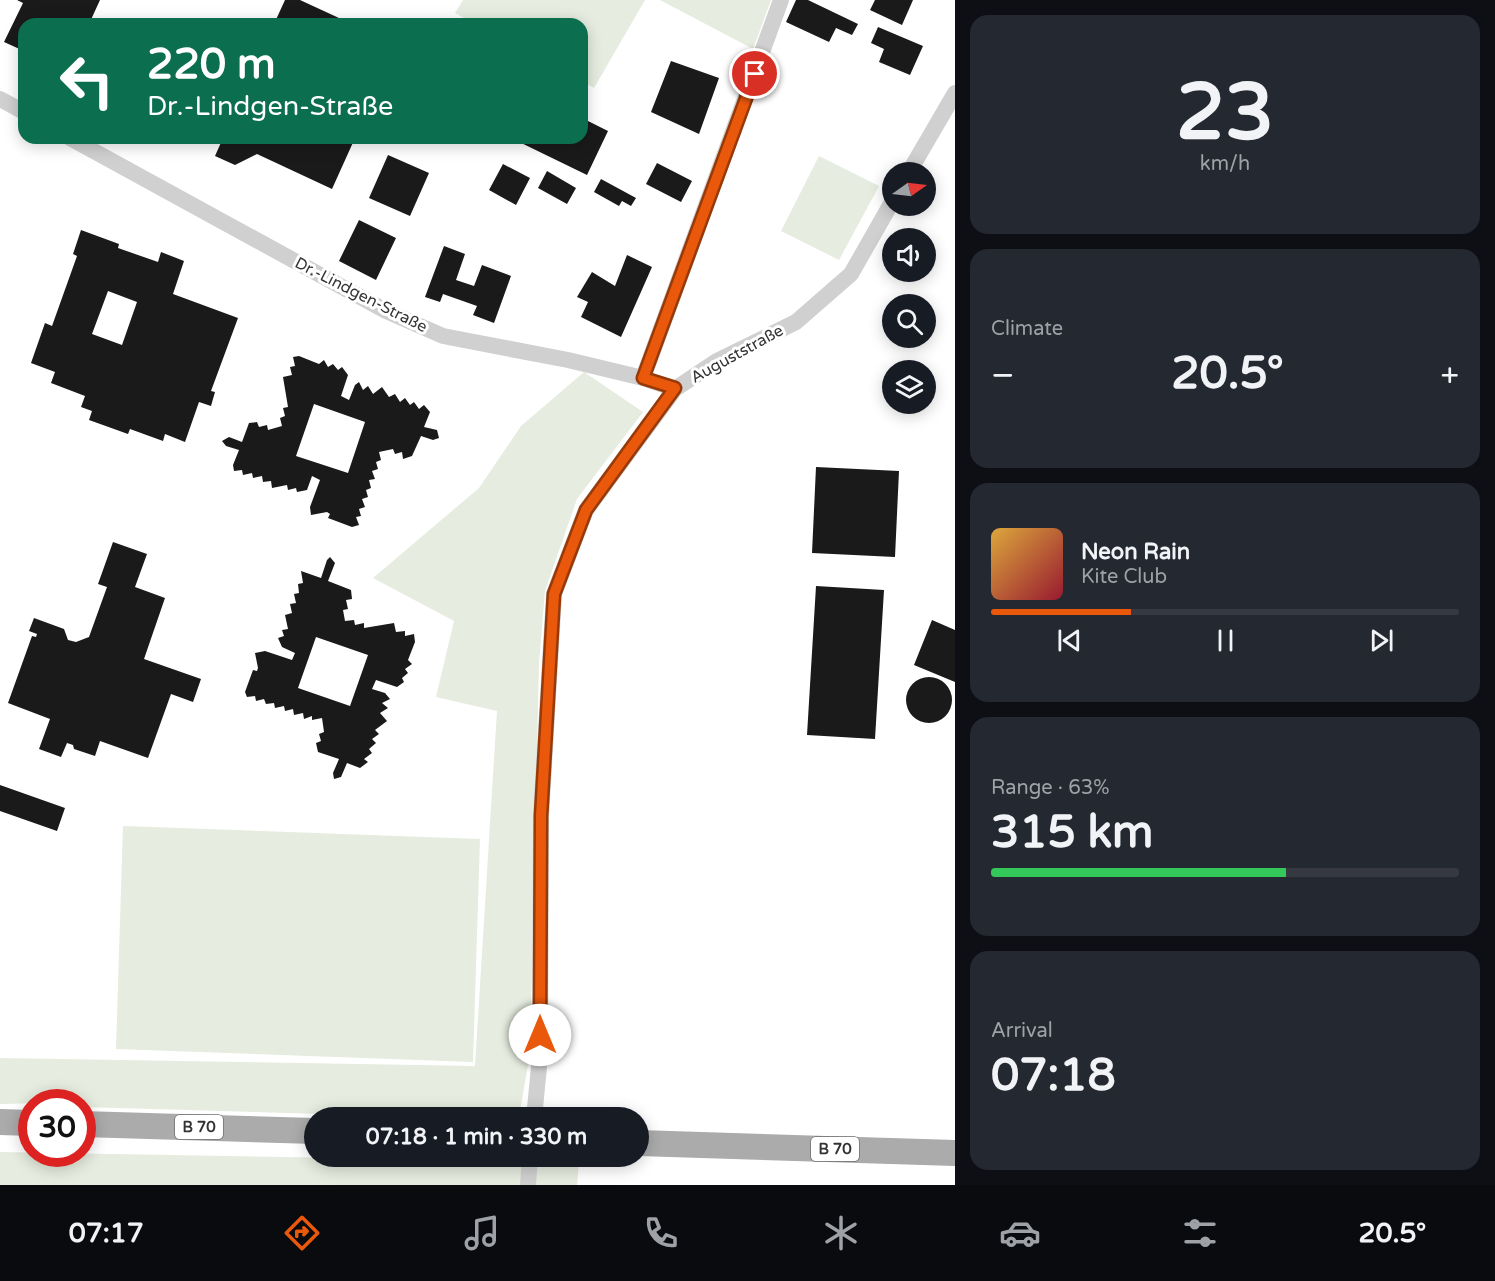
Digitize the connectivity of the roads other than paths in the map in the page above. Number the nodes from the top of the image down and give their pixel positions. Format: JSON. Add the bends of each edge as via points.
{"nodes":[{"id":1,"x":782,"y":0,"type":"edge"},
{"id":2,"x":955,"y":93,"type":"edge"},
{"id":3,"x":0,"y":99,"type":"edge"},
{"id":4,"x":18,"y":109,"type":"edge"},
{"id":5,"x":81,"y":144,"type":"edge"},
{"id":6,"x":915,"y":162,"type":"edge"},
{"id":7,"x":884,"y":216,"type":"edge"},
{"id":8,"x":643,"y":378,"type":"junction"},
{"id":9,"x":675,"y":388,"type":"junction"},
{"id":10,"x":535,"y":1107,"type":"edge"},
{"id":11,"x":0,"y":1122,"type":"edge"},
{"id":12,"x":18,"y":1123,"type":"edge"},
{"id":13,"x":96,"y":1124,"type":"edge"},
{"id":14,"x":304,"y":1131,"type":"edge"},
{"id":15,"x":649,"y":1143,"type":"edge"},
{"id":16,"x":955,"y":1153,"type":"edge"},
{"id":17,"x":529,"y":1167,"type":"edge"},
{"id":18,"x":528,"y":1185,"type":"edge"}],
"edges":[{"from":1,"to":8,"type":"street"},
{"from":2,"to":6,"type":"street"},
{"from":3,"to":4,"type":"street"},
{"from":5,"to":8,"type":"street","name":"Dr.-Lindgen-Straße","via":[[376,305],[443,336]]},
{"from":7,"to":9,"type":"street","name":"Auguststraße","via":[[851,274],[796,322]]},
{"from":8,"to":9,"type":"street","name":"Dr.-Lindgen-Straße"},
{"from":9,"to":10,"type":"street","name":"Auguststraße","via":[[586,510],[554,594],[541,816],[540,1057]]},
{"from":11,"to":12,"type":"main road"},
{"from":13,"to":14,"type":"main road","number":"B 70"},
{"from":15,"to":16,"type":"main road","number":"B 70"},
{"from":17,"to":18,"type":"street"}]}
